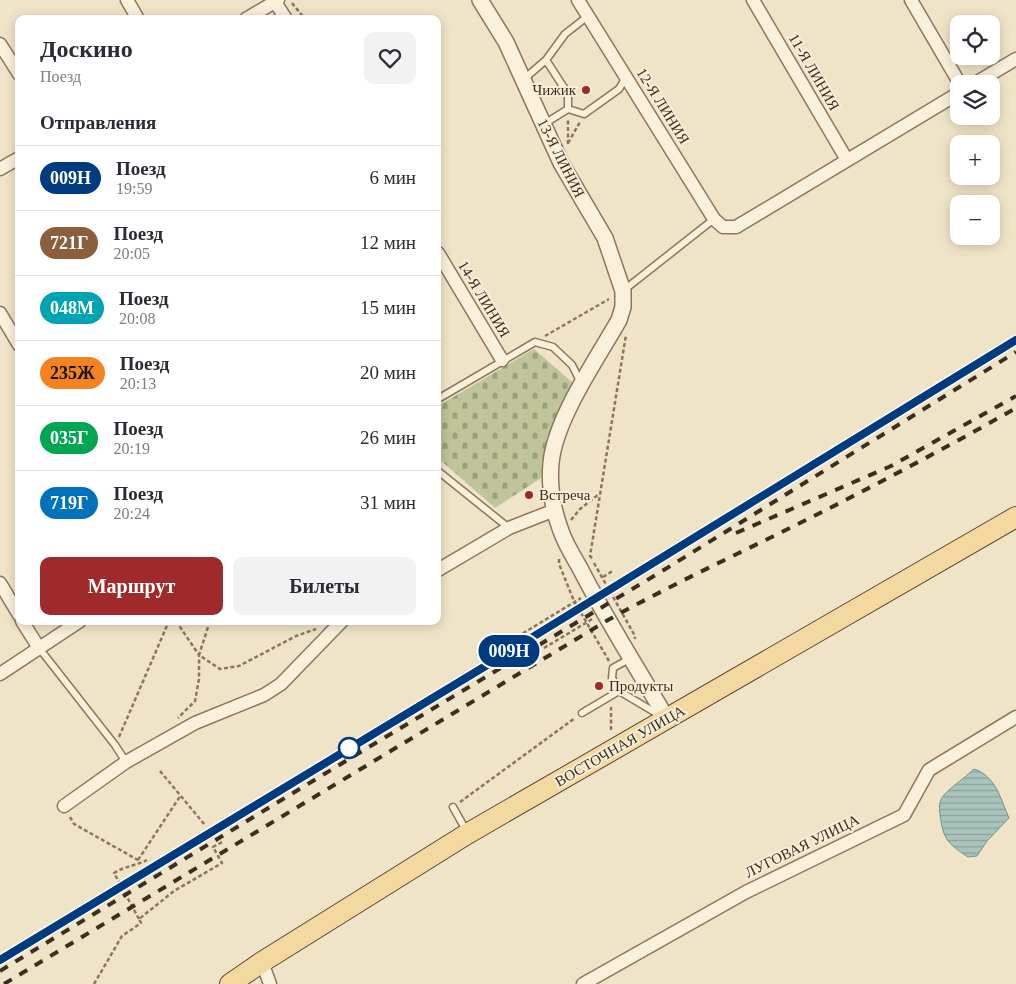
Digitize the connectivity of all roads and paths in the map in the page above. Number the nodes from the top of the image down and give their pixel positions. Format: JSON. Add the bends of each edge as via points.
{"nodes":[{"id":1,"x":126,"y":0,"type":"edge"},
{"id":2,"x":480,"y":0,"type":"edge"},
{"id":3,"x":578,"y":0,"type":"edge"},
{"id":4,"x":753,"y":0,"type":"edge"},
{"id":5,"x":911,"y":0,"type":"edge"},
{"id":6,"x":280,"y":1,"type":"edge"},
{"id":7,"x":135,"y":15,"type":"edge"},
{"id":8,"x":254,"y":15,"type":"edge"},
{"id":9,"x":285,"y":15,"type":"edge"},
{"id":10,"x":302,"y":15,"type":"edge"},
{"id":11,"x":588,"y":16,"type":"junction"},
{"id":12,"x":0,"y":44,"type":"edge"},
{"id":13,"x":1016,"y":59,"type":"edge"},
{"id":14,"x":546,"y":60,"type":"junction"},
{"id":15,"x":15,"y":68,"type":"edge"},
{"id":16,"x":955,"y":75,"type":"edge"},
{"id":17,"x":989,"y":75,"type":"edge"},
{"id":18,"x":626,"y":77,"type":"junction"},
{"id":19,"x":523,"y":80,"type":"junction"},
{"id":20,"x":950,"y":98,"type":"edge"},
{"id":21,"x":568,"y":109,"type":"junction"},
{"id":22,"x":584,"y":114,"type":"junction"},
{"id":23,"x":543,"y":124,"type":"junction"},
{"id":24,"x":568,"y":145,"type":"dead end"},
{"id":25,"x":15,"y":160,"type":"edge"},
{"id":26,"x":847,"y":160,"type":"junction"},
{"id":27,"x":0,"y":169,"type":"edge"},
{"id":28,"x":718,"y":223,"type":"junction"},
{"id":29,"x":441,"y":258,"type":"edge"},
{"id":30,"x":623,"y":291,"type":"junction"},
{"id":31,"x":0,"y":314,"type":"edge"},
{"id":32,"x":623,"y":324,"type":"junction"},
{"id":33,"x":15,"y":339,"type":"edge"},
{"id":34,"x":535,"y":342,"type":"junction"},
{"id":35,"x":502,"y":360,"type":"junction"},
{"id":36,"x":582,"y":384,"type":"junction"},
{"id":37,"x":441,"y":397,"type":"edge"},
{"id":38,"x":441,"y":473,"type":"edge"},
{"id":39,"x":555,"y":510,"type":"junction"},
{"id":40,"x":1016,"y":516,"type":"edge"},
{"id":41,"x":509,"y":528,"type":"junction"},
{"id":42,"x":559,"y":564,"type":"dead end"},
{"id":43,"x":596,"y":566,"type":"dead end"},
{"id":44,"x":441,"y":568,"type":"edge"},
{"id":45,"x":614,"y":570,"type":"dead end"},
{"id":46,"x":602,"y":578,"type":"dead end"},
{"id":47,"x":0,"y":583,"type":"edge"},
{"id":48,"x":574,"y":601,"type":"junction"},
{"id":49,"x":15,"y":608,"type":"edge"},
{"id":50,"x":586,"y":623,"type":"junction"},
{"id":51,"x":25,"y":625,"type":"edge"},
{"id":52,"x":74,"y":625,"type":"edge"},
{"id":53,"x":167,"y":625,"type":"edge"},
{"id":54,"x":179,"y":625,"type":"edge"},
{"id":55,"x":209,"y":625,"type":"edge"},
{"id":56,"x":338,"y":625,"type":"edge"},
{"id":57,"x":321,"y":627,"type":"dead end"},
{"id":58,"x":39,"y":648,"type":"junction"},
{"id":59,"x":544,"y":648,"type":"dead end"},
{"id":60,"x":199,"y":655,"type":"junction"},
{"id":61,"x":484,"y":656,"type":"dead end"},
{"id":62,"x":632,"y":658,"type":"junction"},
{"id":63,"x":613,"y":668,"type":"junction"},
{"id":64,"x":0,"y":674,"type":"edge"},
{"id":65,"x":619,"y":690,"type":"junction"},
{"id":66,"x":612,"y":695,"type":"junction"},
{"id":67,"x":582,"y":713,"type":"joint"},
{"id":68,"x":1016,"y":717,"type":"edge"},
{"id":69,"x":666,"y":719,"type":"junction"},
{"id":70,"x":175,"y":720,"type":"dead end"},
{"id":71,"x":610,"y":730,"type":"dead end"},
{"id":72,"x":115,"y":745,"type":"junction"},
{"id":73,"x":126,"y":762,"type":"junction"},
{"id":74,"x":160,"y":771,"type":"dead end"},
{"id":75,"x":181,"y":795,"type":"junction"},
{"id":76,"x":64,"y":806,"type":"joint"},
{"id":77,"x":453,"y":807,"type":"joint"},
{"id":78,"x":205,"y":825,"type":"dead end"},
{"id":79,"x":468,"y":834,"type":"junction"},
{"id":80,"x":222,"y":842,"type":"dead end"},
{"id":81,"x":138,"y":860,"type":"junction"},
{"id":82,"x":147,"y":860,"type":"dead end"},
{"id":83,"x":140,"y":864,"type":"junction"},
{"id":84,"x":139,"y":919,"type":"junction"},
{"id":85,"x":262,"y":962,"type":"junction"},
{"id":86,"x":94,"y":984,"type":"edge"},
{"id":87,"x":230,"y":984,"type":"edge"},
{"id":88,"x":270,"y":984,"type":"edge"},
{"id":89,"x":583,"y":984,"type":"edge"}],
"edges":[{"from":1,"to":7,"type":"street"},
{"from":2,"to":19,"type":"street","name":"13-Я ЛИНИЯ","via":[[506,42]]},
{"from":3,"to":11,"type":"street","name":"12-Я ЛИНИЯ"},
{"from":4,"to":26,"type":"street","name":"11-Я ЛИНИЯ"},
{"from":5,"to":16,"type":"street"},
{"from":6,"to":8,"type":"street"},
{"from":6,"to":9,"type":"street"},
{"from":6,"to":10,"type":"path","via":[[294,5]]},
{"from":11,"to":14,"type":"lane","via":[[565,34]]},
{"from":11,"to":18,"type":"street","name":"12-Я ЛИНИЯ"},
{"from":12,"to":15,"type":"street"},
{"from":13,"to":17,"type":"street"},
{"from":14,"to":19,"type":"lane"},
{"from":14,"to":21,"type":"lane","via":[[568,94]]},
{"from":18,"to":22,"type":"lane","via":[[620,89]]},
{"from":18,"to":28,"type":"street","name":"12-Я ЛИНИЯ"},
{"from":19,"to":23,"type":"street","name":"13-Я ЛИНИЯ"},
{"from":20,"to":26,"type":"street"},
{"from":21,"to":22,"type":"lane"},
{"from":21,"to":23,"type":"lane"},
{"from":22,"to":24,"type":"path"},
{"from":23,"to":30,"type":"street","name":"13-Я ЛИНИЯ","via":[[561,163],[605,238]]},
{"from":25,"to":27,"type":"street"},
{"from":26,"to":28,"type":"street","via":[[736,228]]},
{"from":28,"to":30,"type":"lane"},
{"from":29,"to":35,"type":"street","name":"14-Я ЛИНИЯ"},
{"from":30,"to":32,"type":"street","name":"13-Я ЛИНИЯ"},
{"from":30,"to":34,"type":"path"},
{"from":31,"to":33,"type":"street"},
{"from":32,"to":36,"type":"street"},
{"from":32,"to":43,"type":"path","via":[[590,556]]},
{"from":34,"to":35,"type":"lane"},
{"from":34,"to":36,"type":"lane","via":[[553,347],[572,365]]},
{"from":35,"to":37,"type":"lane"},
{"from":36,"to":39,"type":"street","via":[[569,408],[551,462]]},
{"from":38,"to":41,"type":"lane"},
{"from":39,"to":41,"type":"street"},
{"from":39,"to":62,"type":"street","via":[[561,531],[586,580]]},
{"from":40,"to":69,"type":"main road","name":"ВОСТОЧНАЯ УЛИЦА"},
{"from":41,"to":44,"type":"street"},
{"from":42,"to":48,"type":"path"},
{"from":45,"to":46,"type":"path"},
{"from":47,"to":49,"type":"street"},
{"from":48,"to":50,"type":"path"},
{"from":48,"to":61,"type":"path"},
{"from":50,"to":59,"type":"path"},
{"from":50,"to":63,"type":"path"},
{"from":51,"to":58,"type":"street"},
{"from":52,"to":58,"type":"street"},
{"from":53,"to":72,"type":"path"},
{"from":54,"to":60,"type":"path"},
{"from":55,"to":60,"type":"path"},
{"from":56,"to":73,"type":"street","via":[[281,684],[264,695],[195,723]]},
{"from":57,"to":60,"type":"path","via":[[296,636],[239,666],[220,669]]},
{"from":58,"to":64,"type":"street"},
{"from":58,"to":72,"type":"lane"},
{"from":60,"to":70,"type":"path","via":[[195,701]]},
{"from":62,"to":63,"type":"lane"},
{"from":62,"to":69,"type":"street"},
{"from":63,"to":65,"type":"lane","via":[[612,678]]},
{"from":65,"to":66,"type":"lane"},
{"from":65,"to":69,"type":"lane"},
{"from":66,"to":67,"type":"lane"},
{"from":66,"to":71,"type":"path"},
{"from":67,"to":77,"type":"path"},
{"from":68,"to":89,"type":"street","name":"ЛУГОВАЯ УЛИЦА","via":[[929,770],[904,815],[746,892]]},
{"from":69,"to":79,"type":"main road","name":"ВОСТОЧНАЯ УЛИЦА"},
{"from":72,"to":73,"type":"lane"},
{"from":73,"to":76,"type":"street"},
{"from":74,"to":75,"type":"path"},
{"from":75,"to":78,"type":"path"},
{"from":75,"to":81,"type":"path"},
{"from":76,"to":81,"type":"path","via":[[74,824]]},
{"from":77,"to":79,"type":"lane"},
{"from":79,"to":85,"type":"main road","name":"ВОСТОЧНАЯ УЛИЦА"},
{"from":80,"to":84,"type":"path","via":[[213,847],[222,864],[174,891]]},
{"from":81,"to":83,"type":"path"},
{"from":82,"to":83,"type":"path"},
{"from":83,"to":84,"type":"path","via":[[125,866],[114,873]]},
{"from":84,"to":86,"type":"path","via":[[141,922],[122,936]]},
{"from":85,"to":87,"type":"main road","name":"ВОСТОЧНАЯ УЛИЦА"},
{"from":85,"to":88,"type":"street"}]}
